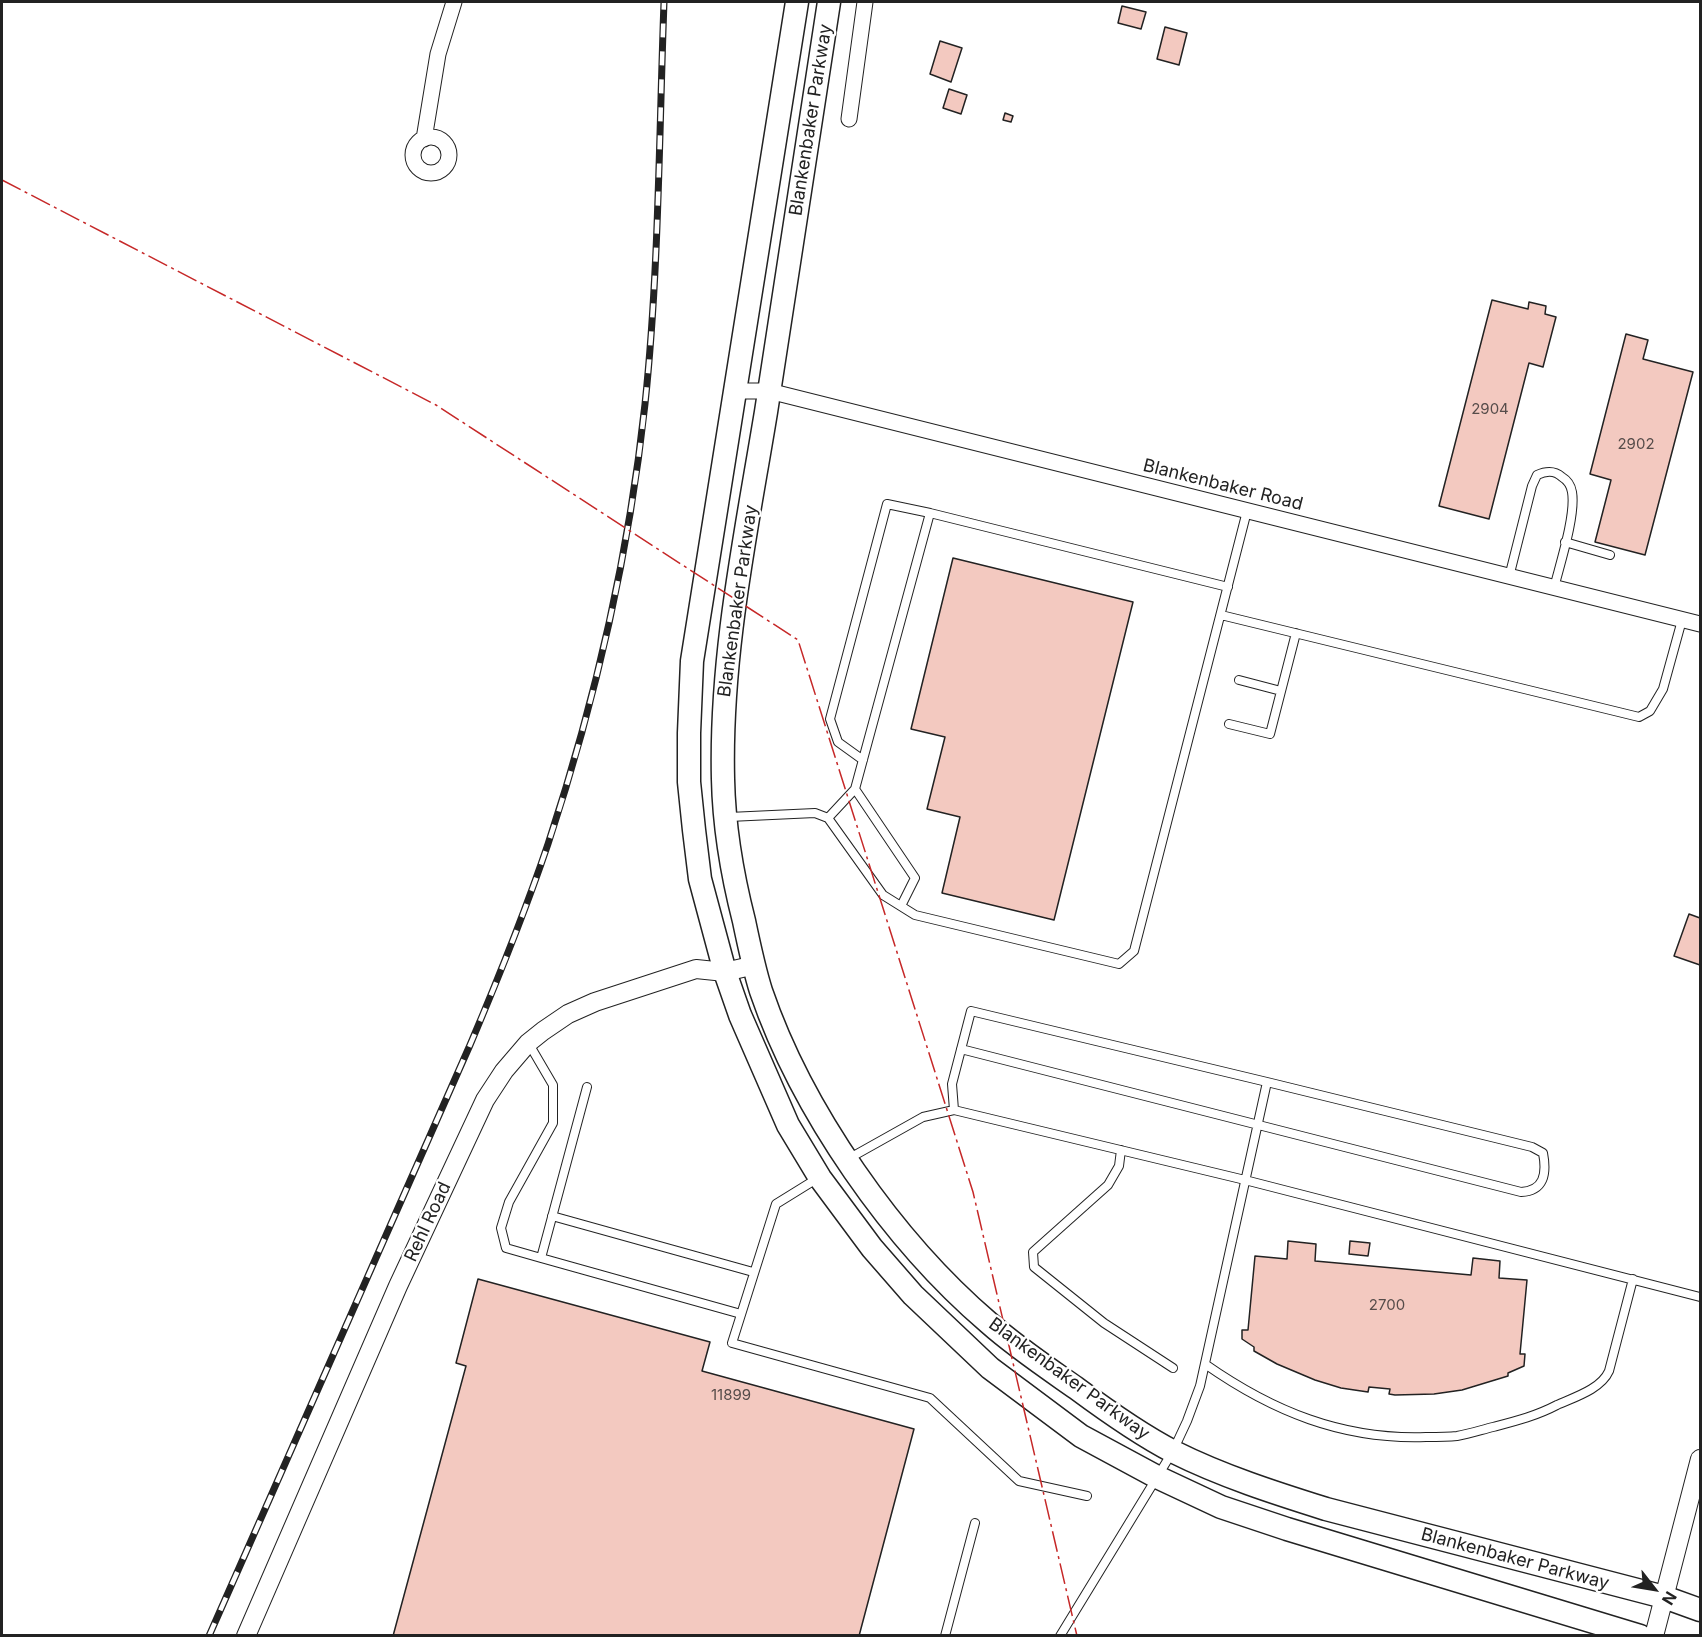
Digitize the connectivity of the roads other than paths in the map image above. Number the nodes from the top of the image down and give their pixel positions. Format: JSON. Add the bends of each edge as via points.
{"nodes":[{"id":1,"x":454,"y":2,"type":"edge"},
{"id":2,"x":797,"y":2,"type":"edge"},
{"id":3,"x":829,"y":2,"type":"edge"},
{"id":4,"x":865,"y":2,"type":"edge"},
{"id":5,"x":849,"y":119,"type":"dead end"},
{"id":6,"x":424,"y":139,"type":"dead end"},
{"id":7,"x":735,"y":391,"type":"junction"},
{"id":8,"x":769,"y":391,"type":"junction"},
{"id":9,"x":1247,"y":512,"type":"junction"},
{"id":10,"x":930,"y":513,"type":"junction"},
{"id":11,"x":1565,"y":542,"type":"junction"},
{"id":12,"x":1610,"y":555,"type":"dead end"},
{"id":13,"x":1509,"y":576,"type":"junction"},
{"id":14,"x":1228,"y":587,"type":"junction"},
{"id":15,"x":1554,"y":588,"type":"junction"},
{"id":16,"x":1221,"y":615,"type":"junction"},
{"id":17,"x":1682,"y":620,"type":"junction"},
{"id":18,"x":1701,"y":624,"type":"edge"},
{"id":19,"x":1296,"y":633,"type":"junction"},
{"id":20,"x":1239,"y":680,"type":"dead end"},
{"id":21,"x":1281,"y":691,"type":"junction"},
{"id":22,"x":1229,"y":723,"type":"dead end"},
{"id":23,"x":863,"y":760,"type":"junction"},
{"id":24,"x":855,"y":789,"type":"junction"},
{"id":25,"x":725,"y":817,"type":"junction"},
{"id":26,"x":828,"y":818,"type":"junction"},
{"id":27,"x":901,"y":906,"type":"junction"},
{"id":28,"x":754,"y":965,"type":"junction"},
{"id":29,"x":724,"y":972,"type":"junction"},
{"id":30,"x":528,"y":1043,"type":"junction"},
{"id":31,"x":961,"y":1049,"type":"junction"},
{"id":32,"x":1267,"y":1082,"type":"junction"},
{"id":33,"x":587,"y":1087,"type":"dead end"},
{"id":34,"x":954,"y":1110,"type":"junction"},
{"id":35,"x":1257,"y":1124,"type":"junction"},
{"id":36,"x":1121,"y":1150,"type":"junction"},
{"id":37,"x":847,"y":1160,"type":"junction"},
{"id":38,"x":820,"y":1178,"type":"junction"},
{"id":39,"x":1245,"y":1180,"type":"junction"},
{"id":40,"x":552,"y":1216,"type":"junction"},
{"id":41,"x":541,"y":1258,"type":"junction"},
{"id":42,"x":753,"y":1272,"type":"junction"},
{"id":43,"x":1633,"y":1280,"type":"junction"},
{"id":44,"x":1701,"y":1297,"type":"edge"},
{"id":45,"x":741,"y":1314,"type":"junction"},
{"id":46,"x":1205,"y":1364,"type":"junction"},
{"id":47,"x":1173,"y":1368,"type":"dead end"},
{"id":48,"x":1173,"y":1451,"type":"junction"},
{"id":49,"x":1701,"y":1459,"type":"edge"},
{"id":50,"x":1157,"y":1477,"type":"junction"},
{"id":51,"x":1087,"y":1496,"type":"dead end"},
{"id":52,"x":975,"y":1523,"type":"dead end"},
{"id":53,"x":1664,"y":1598,"type":"junction"},
{"id":54,"x":1701,"y":1610,"type":"edge"},
{"id":55,"x":246,"y":1635,"type":"edge"},
{"id":56,"x":945,"y":1635,"type":"edge"},
{"id":57,"x":1060,"y":1635,"type":"edge"},
{"id":58,"x":1640,"y":1635,"type":"edge"},
{"id":59,"x":1654,"y":1635,"type":"edge"}],
"edges":[{"from":1,"to":6,"type":"street","via":[[438,54]]},
{"from":2,"to":7,"type":"main road","name":"Blankenbaker Parkway"},
{"from":3,"to":8,"type":"main road","name":"Blankenbaker Parkway"},
{"from":4,"to":5,"type":"street"},
{"from":7,"to":8,"type":"street","name":"Blankenbaker Road"},
{"from":7,"to":29,"type":"main road","name":"Blankenbaker Parkway","via":[[692,661],[689,733],[689,782],[700,879]]},
{"from":8,"to":9,"type":"street","name":"Blankenbaker Road"},
{"from":8,"to":25,"type":"main road","name":"Blankenbaker Parkway","via":[[732,617],[723,707]]},
{"from":9,"to":13,"type":"street","name":"Blankenbaker Road"},
{"from":9,"to":14,"type":"lane"},
{"from":10,"to":14,"type":"lane"},
{"from":10,"to":23,"type":"lane"},
{"from":10,"to":23,"type":"lane","via":[[887,504],[830,719],[838,742]]},
{"from":11,"to":12,"type":"lane"},
{"from":11,"to":13,"type":"lane","via":[[1572,492],[1567,480],[1546,471],[1537,475],[1532,486]]},
{"from":11,"to":15,"type":"lane"},
{"from":13,"to":15,"type":"street","name":"Blankenbaker Road"},
{"from":14,"to":16,"type":"lane"},
{"from":15,"to":17,"type":"street","name":"Blankenbaker Road"},
{"from":16,"to":19,"type":"lane"},
{"from":16,"to":27,"type":"lane","via":[[1134,951],[1119,964],[915,915]]},
{"from":17,"to":18,"type":"street","name":"Blankenbaker Road"},
{"from":17,"to":19,"type":"lane","via":[[1663,689],[1650,711],[1639,717]]},
{"from":19,"to":21,"type":"lane"},
{"from":20,"to":21,"type":"lane"},
{"from":21,"to":22,"type":"lane","via":[[1270,734]]},
{"from":23,"to":24,"type":"lane"},
{"from":24,"to":26,"type":"lane"},
{"from":24,"to":27,"type":"lane","via":[[915,878]]},
{"from":25,"to":26,"type":"lane","via":[[814,813]]},
{"from":25,"to":28,"type":"main road","name":"Blankenbaker Parkway","via":[[727,847]]},
{"from":26,"to":27,"type":"lane","via":[[883,895]]},
{"from":28,"to":29,"type":"street","name":"Rehl Road"},
{"from":28,"to":37,"type":"main road","name":"Blankenbaker Parkway","via":[[784,1046],[812,1104]]},
{"from":29,"to":30,"type":"street","name":"Rehl Road","via":[[696,969],[595,1002],[559,1020]]},
{"from":29,"to":38,"type":"main road","name":"Blankenbaker Parkway","via":[[788,1125]]},
{"from":30,"to":41,"type":"lane","via":[[553,1084],[553,1123],[509,1202],[501,1228],[506,1248]]},
{"from":30,"to":55,"type":"street","name":"Rehl Road","via":[[504,1071],[480,1111],[398,1286]]},
{"from":31,"to":32,"type":"lane","via":[[971,1011]]},
{"from":31,"to":34,"type":"lane","via":[[952,1083]]},
{"from":31,"to":35,"type":"lane"},
{"from":32,"to":35,"type":"lane"},
{"from":32,"to":35,"type":"lane","via":[[1532,1147],[1543,1154],[1544,1175],[1539,1187],[1521,1191]]},
{"from":33,"to":40,"type":"lane"},
{"from":34,"to":36,"type":"lane"},
{"from":34,"to":37,"type":"lane","via":[[923,1116]]},
{"from":35,"to":39,"type":"lane"},
{"from":36,"to":39,"type":"lane"},
{"from":36,"to":47,"type":"lane","via":[[1119,1166],[1108,1185],[1033,1252],[1034,1267],[1104,1323]]},
{"from":37,"to":48,"type":"main road","name":"Blankenbaker Parkway","via":[[890,1220],[987,1322],[1118,1418]]},
{"from":38,"to":42,"type":"lane","via":[[776,1204]]},
{"from":38,"to":50,"type":"main road","name":"Blankenbaker Parkway","via":[[906,1287],[990,1368],[1081,1436]]},
{"from":39,"to":43,"type":"lane"},
{"from":39,"to":46,"type":"lane"},
{"from":40,"to":41,"type":"lane"},
{"from":40,"to":42,"type":"lane"},
{"from":41,"to":45,"type":"lane"},
{"from":42,"to":45,"type":"lane"},
{"from":43,"to":44,"type":"lane"},
{"from":43,"to":46,"type":"lane","via":[[1606,1378],[1536,1416],[1456,1436],[1371,1435],[1319,1424],[1276,1407]]},
{"from":45,"to":51,"type":"lane","via":[[732,1344],[930,1398],[1019,1481]]},
{"from":46,"to":48,"type":"lane","via":[[1197,1395]]},
{"from":48,"to":50,"type":"lane"},
{"from":48,"to":53,"type":"main road","name":"Blankenbaker Parkway","via":[[1272,1492],[1326,1509]]},
{"from":49,"to":53,"type":"street"},
{"from":50,"to":57,"type":"lane"},
{"from":50,"to":58,"type":"main road","name":"Blankenbaker Parkway","via":[[1221,1507],[1287,1529]]},
{"from":52,"to":56,"type":"lane"},
{"from":53,"to":54,"type":"main road","name":"Blankenbaker Parkway"},
{"from":53,"to":59,"type":"street"}]}
